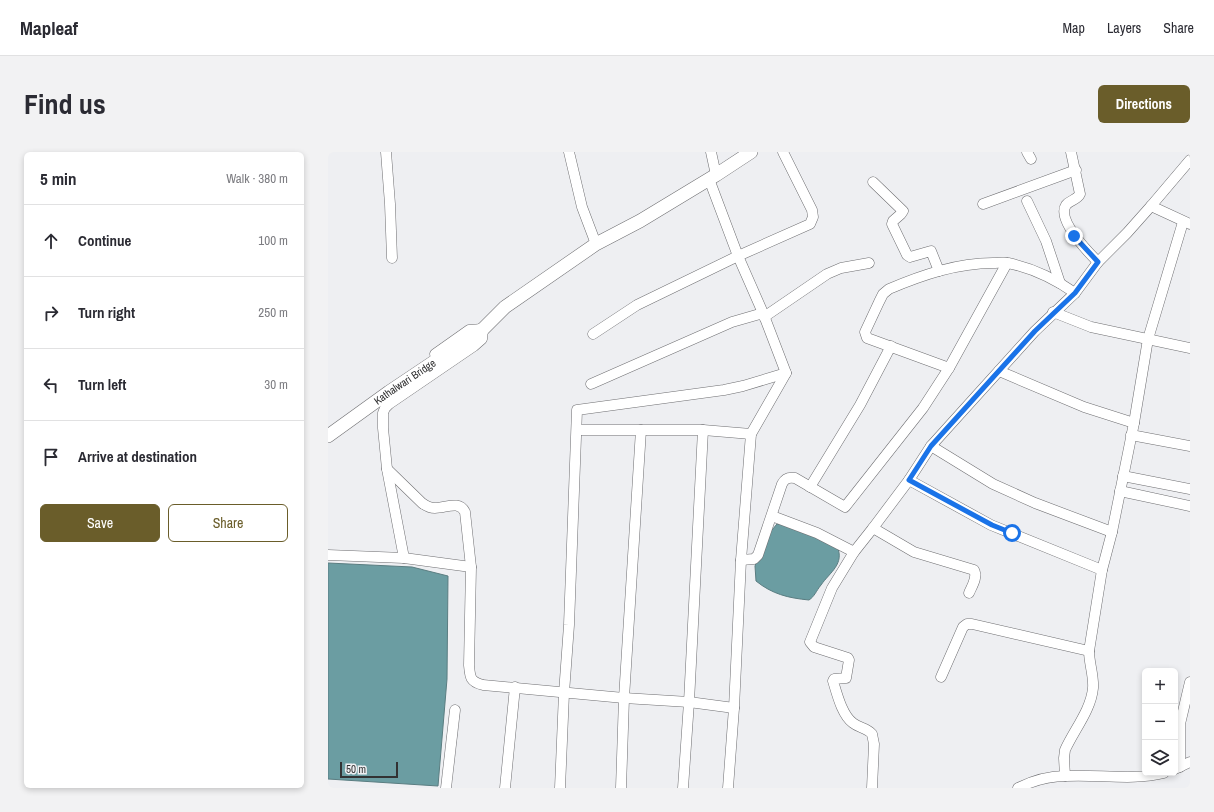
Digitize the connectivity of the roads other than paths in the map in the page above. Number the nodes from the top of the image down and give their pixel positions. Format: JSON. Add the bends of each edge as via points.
{"nodes":[{"id":1,"x":386,"y":152,"type":"edge"},
{"id":2,"x":569,"y":152,"type":"edge"},
{"id":3,"x":711,"y":152,"type":"edge"},
{"id":4,"x":751,"y":152,"type":"edge"},
{"id":5,"x":783,"y":152,"type":"edge"},
{"id":6,"x":1071,"y":152,"type":"edge"},
{"id":7,"x":1190,"y":160,"type":"edge"},
{"id":8,"x":1076,"y":170,"type":"junction"},
{"id":9,"x":712,"y":177,"type":"junction"},
{"id":10,"x":873,"y":182,"type":"dead end"},
{"id":11,"x":1027,"y":201,"type":"dead end"},
{"id":12,"x":983,"y":204,"type":"dead end"},
{"id":13,"x":1151,"y":206,"type":"junction"},
{"id":14,"x":1187,"y":223,"type":"edge"},
{"id":15,"x":596,"y":244,"type":"junction"},
{"id":16,"x":738,"y":256,"type":"junction"},
{"id":17,"x":392,"y":258,"type":"dead end"},
{"id":18,"x":869,"y":262,"type":"dead end"},
{"id":19,"x":1098,"y":262,"type":"junction"},
{"id":20,"x":1007,"y":263,"type":"junction"},
{"id":21,"x":939,"y":271,"type":"junction"},
{"id":22,"x":1060,"y":283,"type":"junction"},
{"id":23,"x":1075,"y":293,"type":"junction"},
{"id":24,"x":1053,"y":312,"type":"junction"},
{"id":25,"x":763,"y":315,"type":"junction"},
{"id":26,"x":483,"y":329,"type":"junction"},
{"id":27,"x":593,"y":334,"type":"dead end"},
{"id":28,"x":1148,"y":339,"type":"junction"},
{"id":29,"x":891,"y":346,"type":"junction"},
{"id":30,"x":1190,"y":348,"type":"edge"},
{"id":31,"x":949,"y":368,"type":"junction"},
{"id":32,"x":998,"y":371,"type":"junction"},
{"id":33,"x":786,"y":372,"type":"junction"},
{"id":34,"x":591,"y":384,"type":"dead end"},
{"id":35,"x":1134,"y":424,"type":"junction"},
{"id":36,"x":328,"y":428,"type":"edge"},
{"id":37,"x":577,"y":430,"type":"junction"},
{"id":38,"x":641,"y":430,"type":"junction"},
{"id":39,"x":703,"y":430,"type":"junction"},
{"id":40,"x":751,"y":434,"type":"junction"},
{"id":41,"x":1131,"y":435,"type":"junction"},
{"id":42,"x":328,"y":436,"type":"edge"},
{"id":43,"x":931,"y":446,"type":"junction"},
{"id":44,"x":1190,"y":446,"type":"edge"},
{"id":45,"x":387,"y":469,"type":"junction"},
{"id":46,"x":1123,"y":476,"type":"junction"},
{"id":47,"x":909,"y":480,"type":"junction"},
{"id":48,"x":810,"y":487,"type":"junction"},
{"id":49,"x":1190,"y":489,"type":"edge"},
{"id":50,"x":1120,"y":492,"type":"junction"},
{"id":51,"x":1190,"y":506,"type":"edge"},
{"id":52,"x":772,"y":516,"type":"junction"},
{"id":53,"x":874,"y":528,"type":"junction"},
{"id":54,"x":1112,"y":532,"type":"junction"},
{"id":55,"x":854,"y":552,"type":"junction"},
{"id":56,"x":328,"y":554,"type":"edge"},
{"id":57,"x":404,"y":558,"type":"junction"},
{"id":58,"x":741,"y":560,"type":"junction"},
{"id":59,"x":471,"y":566,"type":"junction"},
{"id":60,"x":1102,"y":570,"type":"junction"},
{"id":61,"x":968,"y":593,"type":"dead end"},
{"id":62,"x":1089,"y":651,"type":"junction"},
{"id":63,"x":941,"y":677,"type":"dead end"},
{"id":64,"x":1190,"y":682,"type":"edge"},
{"id":65,"x":515,"y":687,"type":"junction"},
{"id":66,"x":564,"y":693,"type":"junction"},
{"id":67,"x":624,"y":698,"type":"junction"},
{"id":68,"x":689,"y":702,"type":"junction"},
{"id":69,"x":734,"y":708,"type":"junction"},
{"id":70,"x":455,"y":710,"type":"dead end"},
{"id":71,"x":1178,"y":753,"type":"edge"},
{"id":72,"x":1190,"y":762,"type":"edge"},
{"id":73,"x":1178,"y":768,"type":"edge"},
{"id":74,"x":1142,"y":775,"type":"edge"},
{"id":75,"x":1065,"y":776,"type":"junction"},
{"id":76,"x":446,"y":788,"type":"edge"},
{"id":77,"x":505,"y":788,"type":"edge"},
{"id":78,"x":560,"y":788,"type":"edge"},
{"id":79,"x":621,"y":788,"type":"edge"},
{"id":80,"x":682,"y":788,"type":"edge"},
{"id":81,"x":728,"y":788,"type":"edge"},
{"id":82,"x":872,"y":788,"type":"edge"},
{"id":83,"x":1018,"y":788,"type":"edge"}],
"edges":[{"from":1,"to":17,"type":"street"},
{"from":2,"to":15,"type":"street","via":[[582,207]]},
{"from":3,"to":9,"type":"street"},
{"from":4,"to":9,"type":"main road","name":"Kathalwari Bridge"},
{"from":5,"to":16,"type":"street","via":[[812,210],[812,222]]},
{"from":6,"to":8,"type":"street"},
{"from":7,"to":13,"type":"street"},
{"from":8,"to":12,"type":"street"},
{"from":8,"to":19,"type":"street","via":[[1080,194],[1066,205],[1066,218],[1074,236]]},
{"from":9,"to":15,"type":"main road","name":"Kathalwari Bridge","via":[[640,221]]},
{"from":9,"to":16,"type":"street"},
{"from":10,"to":21,"type":"street","via":[[903,212],[892,224],[907,255],[910,257],[931,251]]},
{"from":11,"to":22,"type":"street","via":[[1046,241]]},
{"from":13,"to":14,"type":"street"},
{"from":13,"to":19,"type":"street"},
{"from":14,"to":28,"type":"street"},
{"from":15,"to":26,"type":"main road","name":"Kathalwari Bridge","via":[[505,307]]},
{"from":16,"to":25,"type":"street"},
{"from":16,"to":27,"type":"street","via":[[637,305]]},
{"from":18,"to":25,"type":"street","via":[[834,271]]},
{"from":19,"to":23,"type":"street"},
{"from":20,"to":21,"type":"street","via":[[982,263]]},
{"from":20,"to":22,"type":"street","via":[[1034,271]]},
{"from":20,"to":31,"type":"street"},
{"from":21,"to":29,"type":"street","via":[[889,289],[883,294],[866,337]]},
{"from":22,"to":23,"type":"street"},
{"from":23,"to":24,"type":"street"},
{"from":24,"to":28,"type":"street","via":[[1091,327]]},
{"from":24,"to":32,"type":"street"},
{"from":25,"to":33,"type":"street"},
{"from":25,"to":34,"type":"street","via":[[732,322]]},
{"from":26,"to":36,"type":"street","via":[[469,330]]},
{"from":26,"to":42,"type":"main road","name":"Kathalwari Bridge"},
{"from":26,"to":45,"type":"street","via":[[482,339],[474,346],[384,408],[382,418]]},
{"from":28,"to":30,"type":"street"},
{"from":28,"to":35,"type":"street"},
{"from":29,"to":31,"type":"street"},
{"from":29,"to":48,"type":"street","via":[[860,405]]},
{"from":31,"to":48,"type":"street","via":[[923,408],[845,507]]},
{"from":32,"to":35,"type":"street","via":[[1084,407]]},
{"from":32,"to":43,"type":"street"},
{"from":33,"to":37,"type":"street","via":[[724,390],[578,410]]},
{"from":33,"to":40,"type":"street"},
{"from":35,"to":41,"type":"street"},
{"from":37,"to":38,"type":"street"},
{"from":37,"to":66,"type":"street"},
{"from":38,"to":39,"type":"street"},
{"from":38,"to":67,"type":"street"},
{"from":39,"to":40,"type":"street"},
{"from":39,"to":68,"type":"street"},
{"from":40,"to":58,"type":"street"},
{"from":41,"to":44,"type":"street"},
{"from":41,"to":46,"type":"street"},
{"from":43,"to":47,"type":"street"},
{"from":43,"to":54,"type":"street","via":[[993,484]]},
{"from":45,"to":57,"type":"street"},
{"from":45,"to":59,"type":"street","via":[[428,507],[455,505],[463,508],[467,521]]},
{"from":46,"to":49,"type":"street"},
{"from":46,"to":50,"type":"street"},
{"from":47,"to":53,"type":"street"},
{"from":47,"to":60,"type":"street","via":[[992,525]]},
{"from":48,"to":52,"type":"street","via":[[795,478],[784,480]]},
{"from":50,"to":51,"type":"street"},
{"from":50,"to":54,"type":"street"},
{"from":52,"to":55,"type":"street","via":[[817,533]]},
{"from":52,"to":58,"type":"street","via":[[758,555],[754,559]]},
{"from":53,"to":55,"type":"street"},
{"from":53,"to":61,"type":"street","via":[[914,552],[974,570],[976,578]]},
{"from":54,"to":60,"type":"street"},
{"from":55,"to":82,"type":"street","via":[[832,588],[810,642],[814,647],[849,660],[846,678],[833,681],[848,718],[872,734]]},
{"from":56,"to":57,"type":"street"},
{"from":57,"to":59,"type":"street"},
{"from":58,"to":69,"type":"street"},
{"from":59,"to":65,"type":"street","via":[[471,678],[473,682],[483,685]]},
{"from":60,"to":62,"type":"street"},
{"from":62,"to":63,"type":"street","via":[[967,624],[963,627]]},
{"from":62,"to":75,"type":"street","via":[[1093,676],[1092,696],[1066,750]]},
{"from":64,"to":71,"type":"street","via":[[1180,724]]},
{"from":65,"to":66,"type":"street"},
{"from":65,"to":77,"type":"street"},
{"from":66,"to":67,"type":"street"},
{"from":66,"to":78,"type":"street"},
{"from":67,"to":68,"type":"street"},
{"from":67,"to":79,"type":"street"},
{"from":68,"to":69,"type":"street"},
{"from":68,"to":80,"type":"street"},
{"from":69,"to":81,"type":"street"},
{"from":70,"to":76,"type":"street"},
{"from":72,"to":73,"type":"street"},
{"from":74,"to":75,"type":"street"},
{"from":75,"to":83,"type":"street","via":[[1036,781]]}]}
